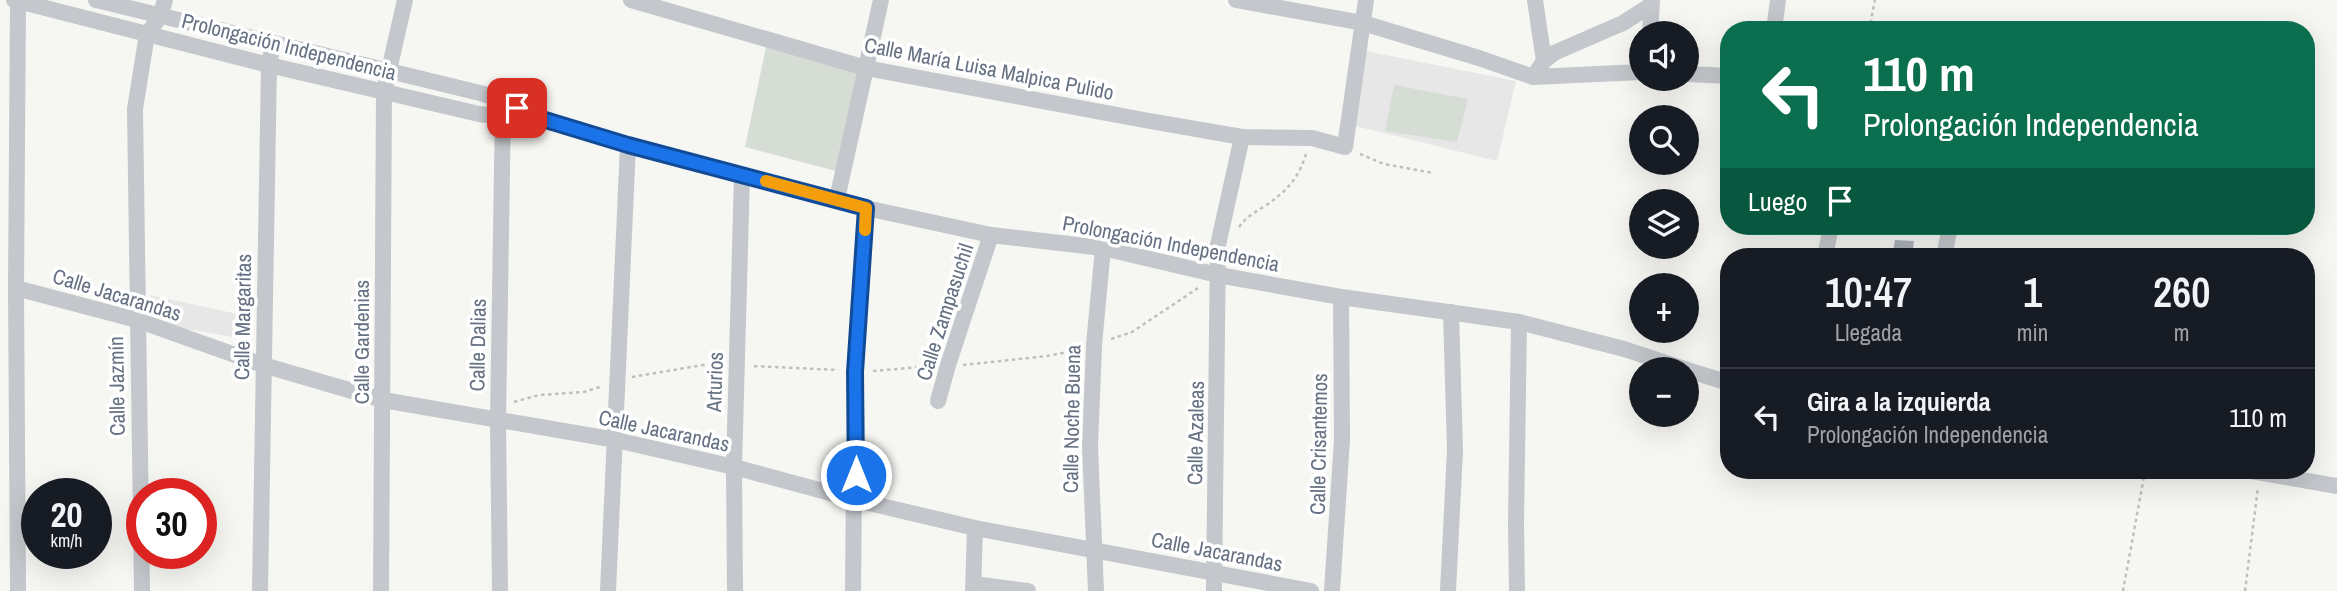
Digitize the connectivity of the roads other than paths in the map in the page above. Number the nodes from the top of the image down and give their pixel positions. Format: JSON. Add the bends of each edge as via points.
{"nodes":[{"id":1,"x":96,"y":0,"type":"edge"},
{"id":2,"x":165,"y":0,"type":"edge"},
{"id":3,"x":405,"y":0,"type":"edge"},
{"id":4,"x":631,"y":0,"type":"edge"},
{"id":5,"x":881,"y":0,"type":"edge"},
{"id":6,"x":1236,"y":0,"type":"edge"},
{"id":7,"x":1366,"y":0,"type":"edge"},
{"id":8,"x":1535,"y":0,"type":"edge"},
{"id":9,"x":1778,"y":0,"type":"edge"},
{"id":10,"x":16,"y":1,"type":"edge"},
{"id":11,"x":1651,"y":3,"type":"edge"},
{"id":12,"x":160,"y":17,"type":"junction"},
{"id":13,"x":1650,"y":21,"type":"edge"},
{"id":14,"x":1775,"y":21,"type":"edge"},
{"id":15,"x":1363,"y":23,"type":"junction"},
{"id":16,"x":147,"y":34,"type":"junction"},
{"id":17,"x":273,"y":44,"type":"junction"},
{"id":18,"x":1544,"y":61,"type":"junction"},
{"id":19,"x":269,"y":65,"type":"junction"},
{"id":20,"x":866,"y":68,"type":"junction"},
{"id":21,"x":388,"y":72,"type":"junction"},
{"id":22,"x":1629,"y":73,"type":"edge"},
{"id":23,"x":1699,"y":75,"type":"edge"},
{"id":24,"x":1720,"y":76,"type":"edge"},
{"id":25,"x":1533,"y":77,"type":"junction"},
{"id":26,"x":384,"y":92,"type":"junction"},
{"id":27,"x":503,"y":109,"type":"junction"},
{"id":28,"x":1242,"y":136,"type":"junction"},
{"id":29,"x":628,"y":145,"type":"junction"},
{"id":30,"x":741,"y":175,"type":"junction"},
{"id":31,"x":837,"y":199,"type":"junction"},
{"id":32,"x":866,"y":208,"type":"junction"},
{"id":33,"x":991,"y":235,"type":"junction"},
{"id":34,"x":1103,"y":248,"type":"junction"},
{"id":35,"x":1218,"y":275,"type":"junction"},
{"id":36,"x":16,"y":288,"type":"junction"},
{"id":37,"x":1341,"y":297,"type":"junction"},
{"id":38,"x":1451,"y":312,"type":"junction"},
{"id":39,"x":137,"y":320,"type":"junction"},
{"id":40,"x":1519,"y":322,"type":"junction"},
{"id":41,"x":1648,"y":357,"type":"edge"},
{"id":42,"x":262,"y":365,"type":"junction"},
{"id":43,"x":1699,"y":374,"type":"edge"},
{"id":44,"x":1720,"y":380,"type":"edge"},
{"id":45,"x":383,"y":400,"type":"junction"},
{"id":46,"x":938,"y":401,"type":"dead end"},
{"id":47,"x":498,"y":421,"type":"junction"},
{"id":48,"x":615,"y":440,"type":"junction"},
{"id":49,"x":734,"y":467,"type":"junction"},
{"id":50,"x":2296,"y":479,"type":"edge"},
{"id":51,"x":2337,"y":486,"type":"edge"},
{"id":52,"x":856,"y":500,"type":"junction"},
{"id":53,"x":975,"y":528,"type":"junction"},
{"id":54,"x":1094,"y":551,"type":"junction"},
{"id":55,"x":1214,"y":573,"type":"junction"},
{"id":56,"x":974,"y":587,"type":"edge"},
{"id":57,"x":18,"y":591,"type":"edge"},
{"id":58,"x":142,"y":591,"type":"edge"},
{"id":59,"x":260,"y":591,"type":"edge"},
{"id":60,"x":381,"y":591,"type":"edge"},
{"id":61,"x":499,"y":591,"type":"edge"},
{"id":62,"x":608,"y":591,"type":"edge"},
{"id":63,"x":735,"y":591,"type":"edge"},
{"id":64,"x":853,"y":591,"type":"edge"},
{"id":65,"x":1028,"y":591,"type":"edge"},
{"id":66,"x":1096,"y":591,"type":"edge"},
{"id":67,"x":1214,"y":591,"type":"edge"},
{"id":68,"x":1311,"y":591,"type":"edge"},
{"id":69,"x":1332,"y":591,"type":"edge"},
{"id":70,"x":1448,"y":591,"type":"edge"},
{"id":71,"x":1517,"y":591,"type":"edge"}],
"edges":[{"from":1,"to":12,"type":"street","name":"Prolongación Independencia"},
{"from":2,"to":12,"type":"street"},
{"from":3,"to":21,"type":"street","name":"Calle Gardenias"},
{"from":4,"to":20,"type":"street","name":"Calle María Luisa Malpica Pulido"},
{"from":5,"to":20,"type":"street"},
{"from":6,"to":15,"type":"street"},
{"from":7,"to":15,"type":"street"},
{"from":8,"to":18,"type":"street"},
{"from":9,"to":14,"type":"street"},
{"from":10,"to":16,"type":"street","name":"Prolongación Independencia"},
{"from":10,"to":36,"type":"street"},
{"from":11,"to":13,"type":"street"},
{"from":11,"to":18,"type":"street","via":[[1623,23]]},
{"from":12,"to":16,"type":"street","name":"Calle Jazmín"},
{"from":12,"to":17,"type":"street","name":"Prolongación Independencia"},
{"from":15,"to":25,"type":"street"},
{"from":15,"to":28,"type":"street","name":"Calle María Luisa Malpica Pulido","via":[[1345,147],[1312,138]]},
{"from":16,"to":19,"type":"street","name":"Prolongación Independencia"},
{"from":16,"to":39,"type":"street","name":"Calle Jazmín","via":[[135,109]]},
{"from":17,"to":19,"type":"street","name":"Calle Margaritas"},
{"from":17,"to":21,"type":"street","name":"Prolongación Independencia"},
{"from":18,"to":25,"type":"street"},
{"from":19,"to":26,"type":"street","name":"Prolongación Independencia"},
{"from":19,"to":42,"type":"street","name":"Calle Margaritas"},
{"from":20,"to":28,"type":"street","name":"Calle María Luisa Malpica Pulido"},
{"from":20,"to":31,"type":"street"},
{"from":21,"to":26,"type":"street","name":"Calle Gardenias"},
{"from":21,"to":27,"type":"street","name":"Prolongación Independencia"},
{"from":22,"to":25,"type":"street"},
{"from":23,"to":24,"type":"street"},
{"from":26,"to":27,"type":"street","name":"Prolongación Independencia"},
{"from":26,"to":45,"type":"street","name":"Calle Gardenias"},
{"from":27,"to":29,"type":"street","name":"Prolongación Independencia"},
{"from":27,"to":47,"type":"street","name":"Calle Dalias"},
{"from":28,"to":35,"type":"street","name":"Calle Azaleas","via":[[1218,245]]},
{"from":29,"to":30,"type":"street","name":"Prolongación Independencia"},
{"from":29,"to":48,"type":"street"},
{"from":30,"to":31,"type":"street","name":"Prolongación Independencia"},
{"from":30,"to":49,"type":"street","name":"Arturios"},
{"from":31,"to":32,"type":"street","name":"Prolongación Independencia"},
{"from":32,"to":33,"type":"street","name":"Prolongación Independencia"},
{"from":32,"to":52,"type":"street","via":[[855,372]]},
{"from":33,"to":34,"type":"street","name":"Prolongación Independencia"},
{"from":33,"to":46,"type":"street","name":"Calle Zampasuchil"},
{"from":34,"to":35,"type":"street","name":"Prolongación Independencia"},
{"from":34,"to":54,"type":"street","name":"Calle Noche Buena","via":[[1090,433]]},
{"from":35,"to":37,"type":"street","name":"Prolongación Independencia"},
{"from":35,"to":55,"type":"street","name":"Calle Azaleas"},
{"from":36,"to":39,"type":"street","name":"Calle Jacarandas"},
{"from":36,"to":57,"type":"street"},
{"from":37,"to":38,"type":"street","name":"Prolongación Independencia"},
{"from":37,"to":69,"type":"street","name":"Calle Crisantemos","via":[[1342,440]]},
{"from":38,"to":40,"type":"street","name":"Prolongación Independencia"},
{"from":38,"to":70,"type":"street","via":[[1455,450]]},
{"from":39,"to":42,"type":"street","name":"Calle Jacarandas"},
{"from":39,"to":58,"type":"street","name":"Calle Jazmín"},
{"from":40,"to":41,"type":"street","name":"Prolongación Independencia"},
{"from":40,"to":71,"type":"street"},
{"from":42,"to":45,"type":"street","name":"Calle Jacarandas"},
{"from":42,"to":59,"type":"street","name":"Calle Margaritas"},
{"from":43,"to":44,"type":"street","name":"Prolongación Independencia"},
{"from":45,"to":47,"type":"street","name":"Calle Jacarandas"},
{"from":45,"to":60,"type":"street","name":"Calle Gardenias"},
{"from":47,"to":48,"type":"street","name":"Calle Jacarandas"},
{"from":47,"to":61,"type":"street","name":"Calle Dalias"},
{"from":48,"to":49,"type":"street","name":"Calle Jacarandas"},
{"from":48,"to":62,"type":"street"},
{"from":49,"to":52,"type":"street","name":"Calle Jacarandas"},
{"from":49,"to":63,"type":"street","name":"Arturios"},
{"from":50,"to":51,"type":"street"},
{"from":52,"to":53,"type":"street","name":"Calle Jacarandas"},
{"from":52,"to":64,"type":"street"},
{"from":53,"to":54,"type":"street","name":"Calle Jacarandas"},
{"from":53,"to":56,"type":"street"},
{"from":54,"to":55,"type":"street","name":"Calle Jacarandas"},
{"from":54,"to":66,"type":"street","name":"Calle Noche Buena"},
{"from":55,"to":67,"type":"street","name":"Calle Azaleas"},
{"from":55,"to":68,"type":"street","name":"Calle Jacarandas"},
{"from":56,"to":65,"type":"street"}]}
